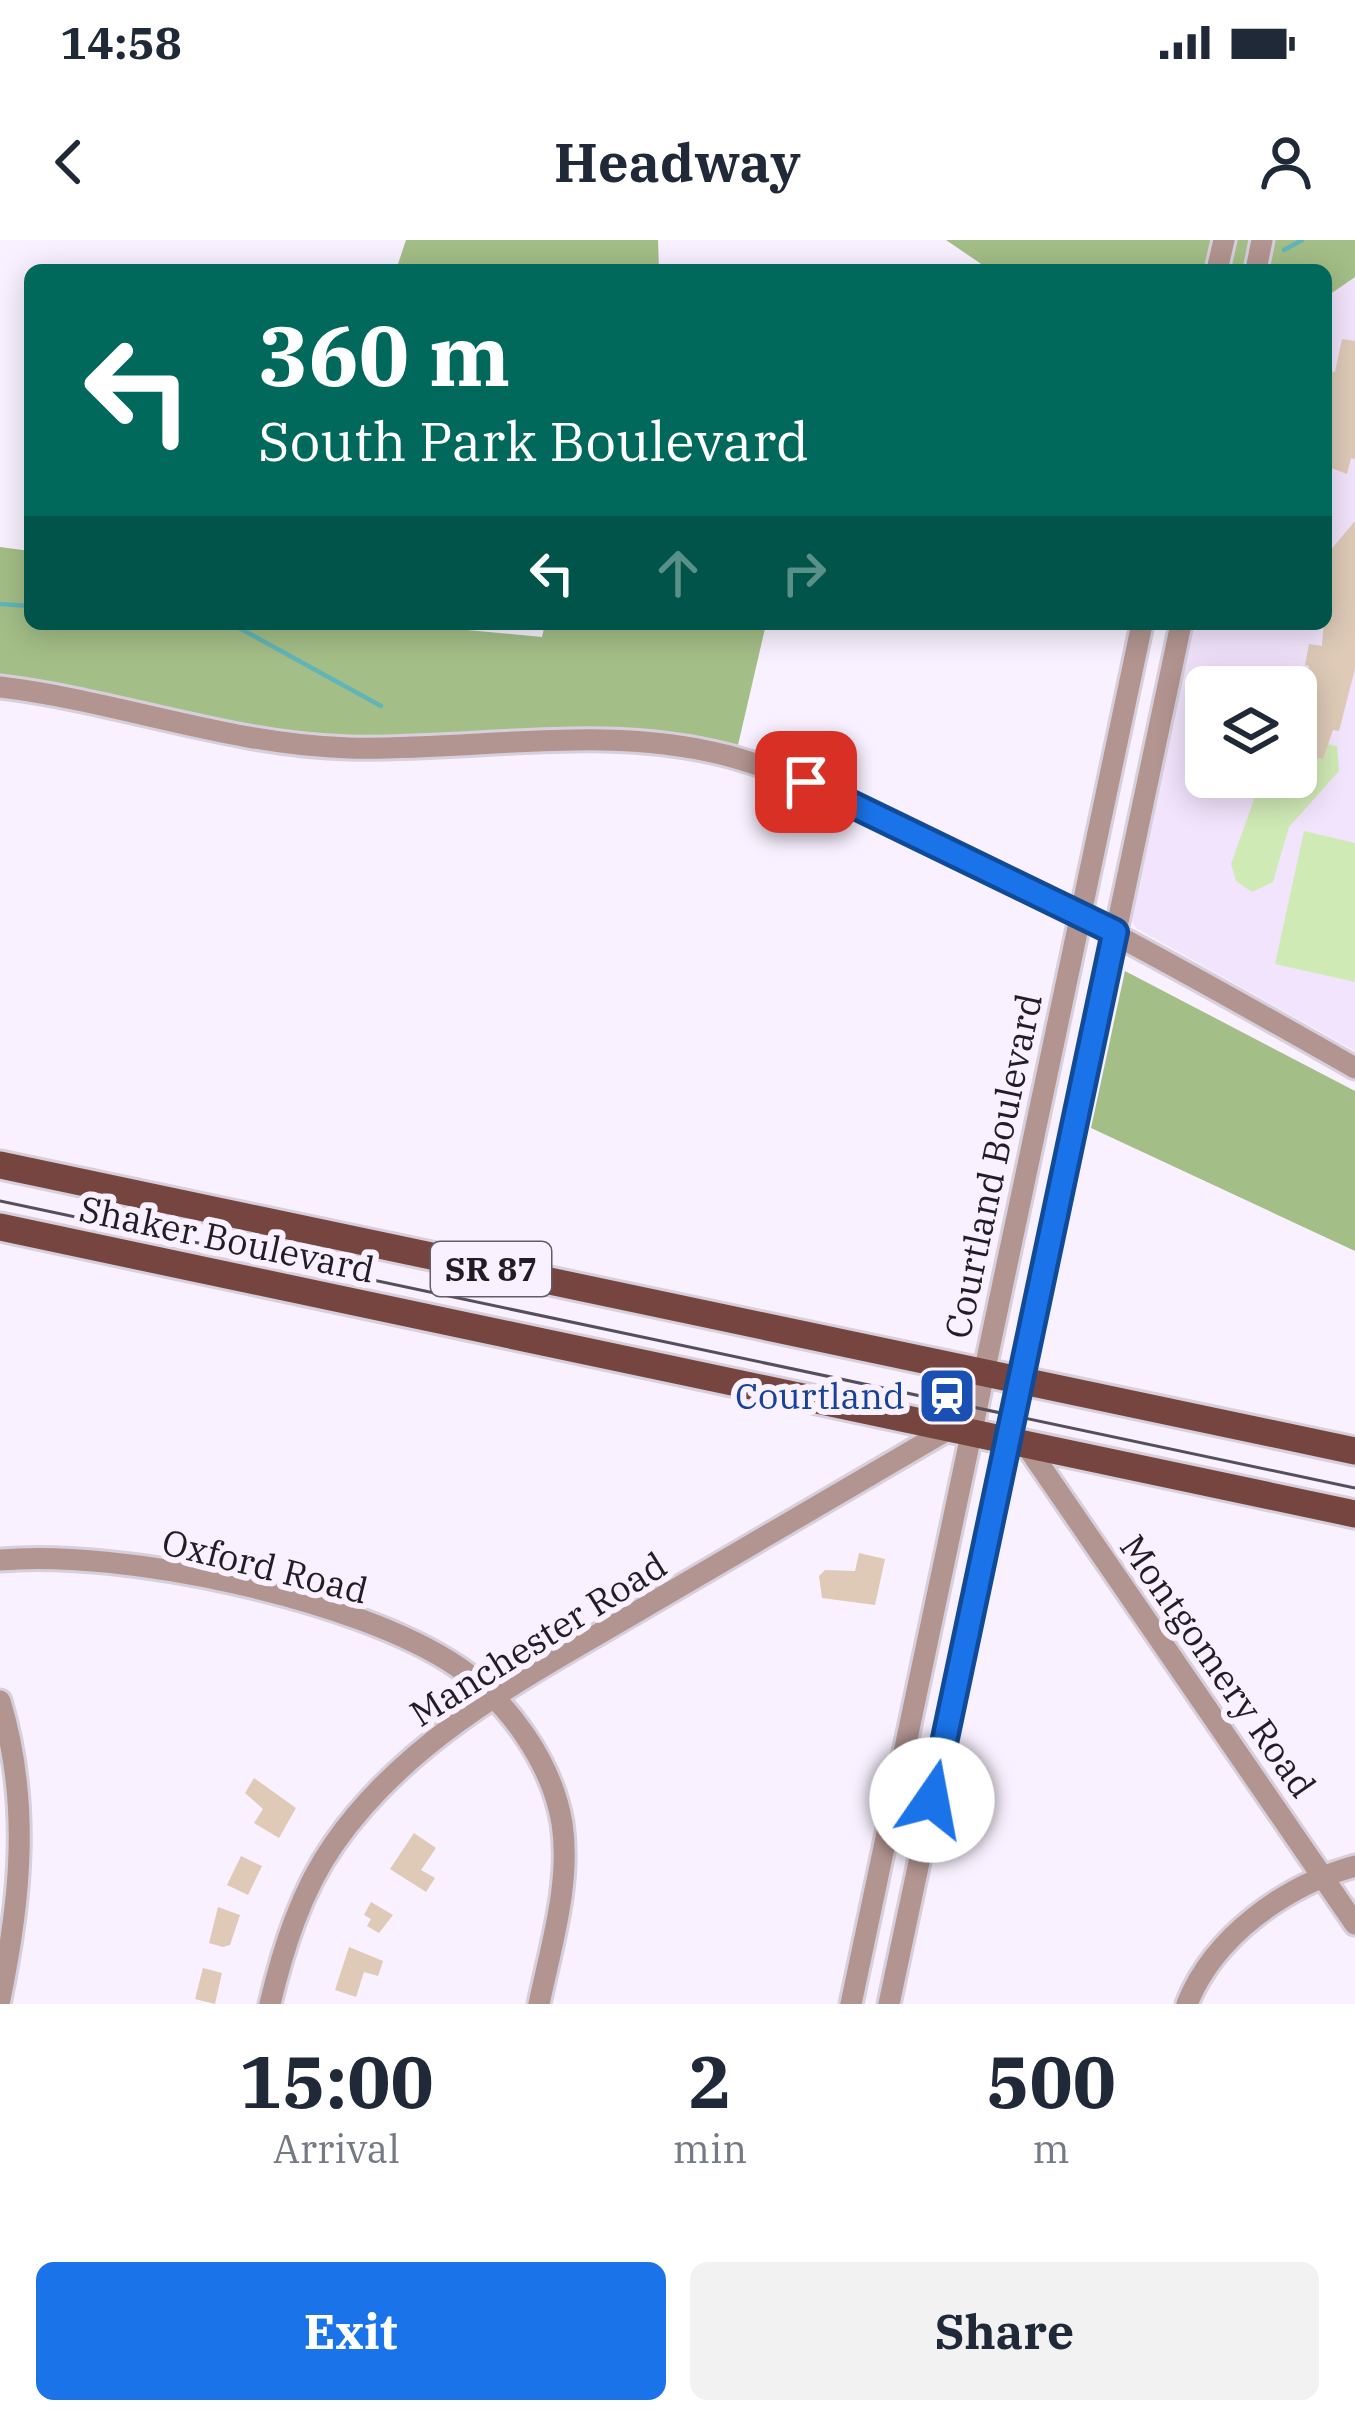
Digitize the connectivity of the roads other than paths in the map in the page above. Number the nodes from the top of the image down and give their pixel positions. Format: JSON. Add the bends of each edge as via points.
{"nodes":[{"id":1,"x":1141,"y":630,"type":"edge"},
{"id":2,"x":1180,"y":630,"type":"edge"},
{"id":3,"x":0,"y":687,"type":"edge"},
{"id":4,"x":1081,"y":914,"type":"junction"},
{"id":5,"x":1115,"y":932,"type":"junction"},
{"id":6,"x":1355,"y":1068,"type":"edge"},
{"id":7,"x":0,"y":1165,"type":"edge"},
{"id":8,"x":0,"y":1227,"type":"edge"},
{"id":9,"x":983,"y":1372,"type":"junction"},
{"id":10,"x":1019,"y":1380,"type":"junction"},
{"id":11,"x":960,"y":1432,"type":"junction"},
{"id":12,"x":1016,"y":1443,"type":"junction"},
{"id":13,"x":1355,"y":1451,"type":"edge"},
{"id":14,"x":1355,"y":1514,"type":"edge"},
{"id":15,"x":950,"y":1529,"type":"junction"},
{"id":16,"x":986,"y":1537,"type":"junction"},
{"id":17,"x":0,"y":1560,"type":"edge"},
{"id":18,"x":494,"y":1697,"type":"junction"},
{"id":19,"x":0,"y":1701,"type":"edge"},
{"id":20,"x":1355,"y":1866,"type":"edge"},
{"id":21,"x":1322,"y":1876,"type":"junction"},
{"id":22,"x":1355,"y":1924,"type":"edge"},
{"id":23,"x":0,"y":1999,"type":"edge"},
{"id":24,"x":270,"y":2004,"type":"edge"},
{"id":25,"x":539,"y":2004,"type":"edge"},
{"id":26,"x":850,"y":2004,"type":"edge"},
{"id":27,"x":890,"y":2004,"type":"edge"},
{"id":28,"x":1187,"y":2004,"type":"edge"}],
"edges":[{"from":1,"to":4,"type":"street","name":"Courtland Boulevard"},
{"from":2,"to":5,"type":"street","name":"Courtland Boulevard"},
{"from":3,"to":4,"type":"street","via":[[278,743],[588,739],[728,756],[858,805]]},
{"from":4,"to":5,"type":"street"},
{"from":4,"to":9,"type":"street","name":"Courtland Boulevard"},
{"from":5,"to":6,"type":"street"},
{"from":5,"to":10,"type":"street","name":"Courtland Boulevard"},
{"from":7,"to":9,"type":"main road","name":"Shaker Boulevard","number":"SR 87"},
{"from":8,"to":11,"type":"main road","name":"Shaker Boulevard","number":"SR 87"},
{"from":9,"to":10,"type":"main road","name":"Shaker Boulevard","number":"SR 87"},
{"from":9,"to":11,"type":"street","name":"Courtland Boulevard"},
{"from":10,"to":12,"type":"street","name":"Courtland Boulevard"},
{"from":10,"to":13,"type":"main road","name":"Shaker Boulevard","number":"SR 87"},
{"from":11,"to":12,"type":"main road","name":"Shaker Boulevard","number":"SR 87"},
{"from":11,"to":15,"type":"street","name":"Courtland Boulevard"},
{"from":11,"to":18,"type":"street","name":"Manchester Road"},
{"from":12,"to":14,"type":"main road","name":"Shaker Boulevard","number":"SR 87"},
{"from":12,"to":16,"type":"street","name":"Courtland Boulevard"},
{"from":12,"to":21,"type":"street","name":"Montgomery Road"},
{"from":15,"to":16,"type":"street"},
{"from":15,"to":26,"type":"street","name":"Courtland Boulevard"},
{"from":16,"to":27,"type":"street","name":"Courtland Boulevard"},
{"from":17,"to":18,"type":"street","name":"Oxford Road","via":[[129,1567],[298,1601],[427,1649]]},
{"from":18,"to":24,"type":"street","name":"Manchester Road","via":[[405,1764],[334,1844],[292,1928]]},
{"from":18,"to":25,"type":"street","name":"Oxford Road","via":[[533,1751],[562,1824],[561,1893]]},
{"from":19,"to":23,"type":"street","via":[[21,1832]]},
{"from":20,"to":21,"type":"street"},
{"from":21,"to":22,"type":"street","name":"Montgomery Road"},
{"from":21,"to":28,"type":"street","via":[[1238,1933]]}]}
